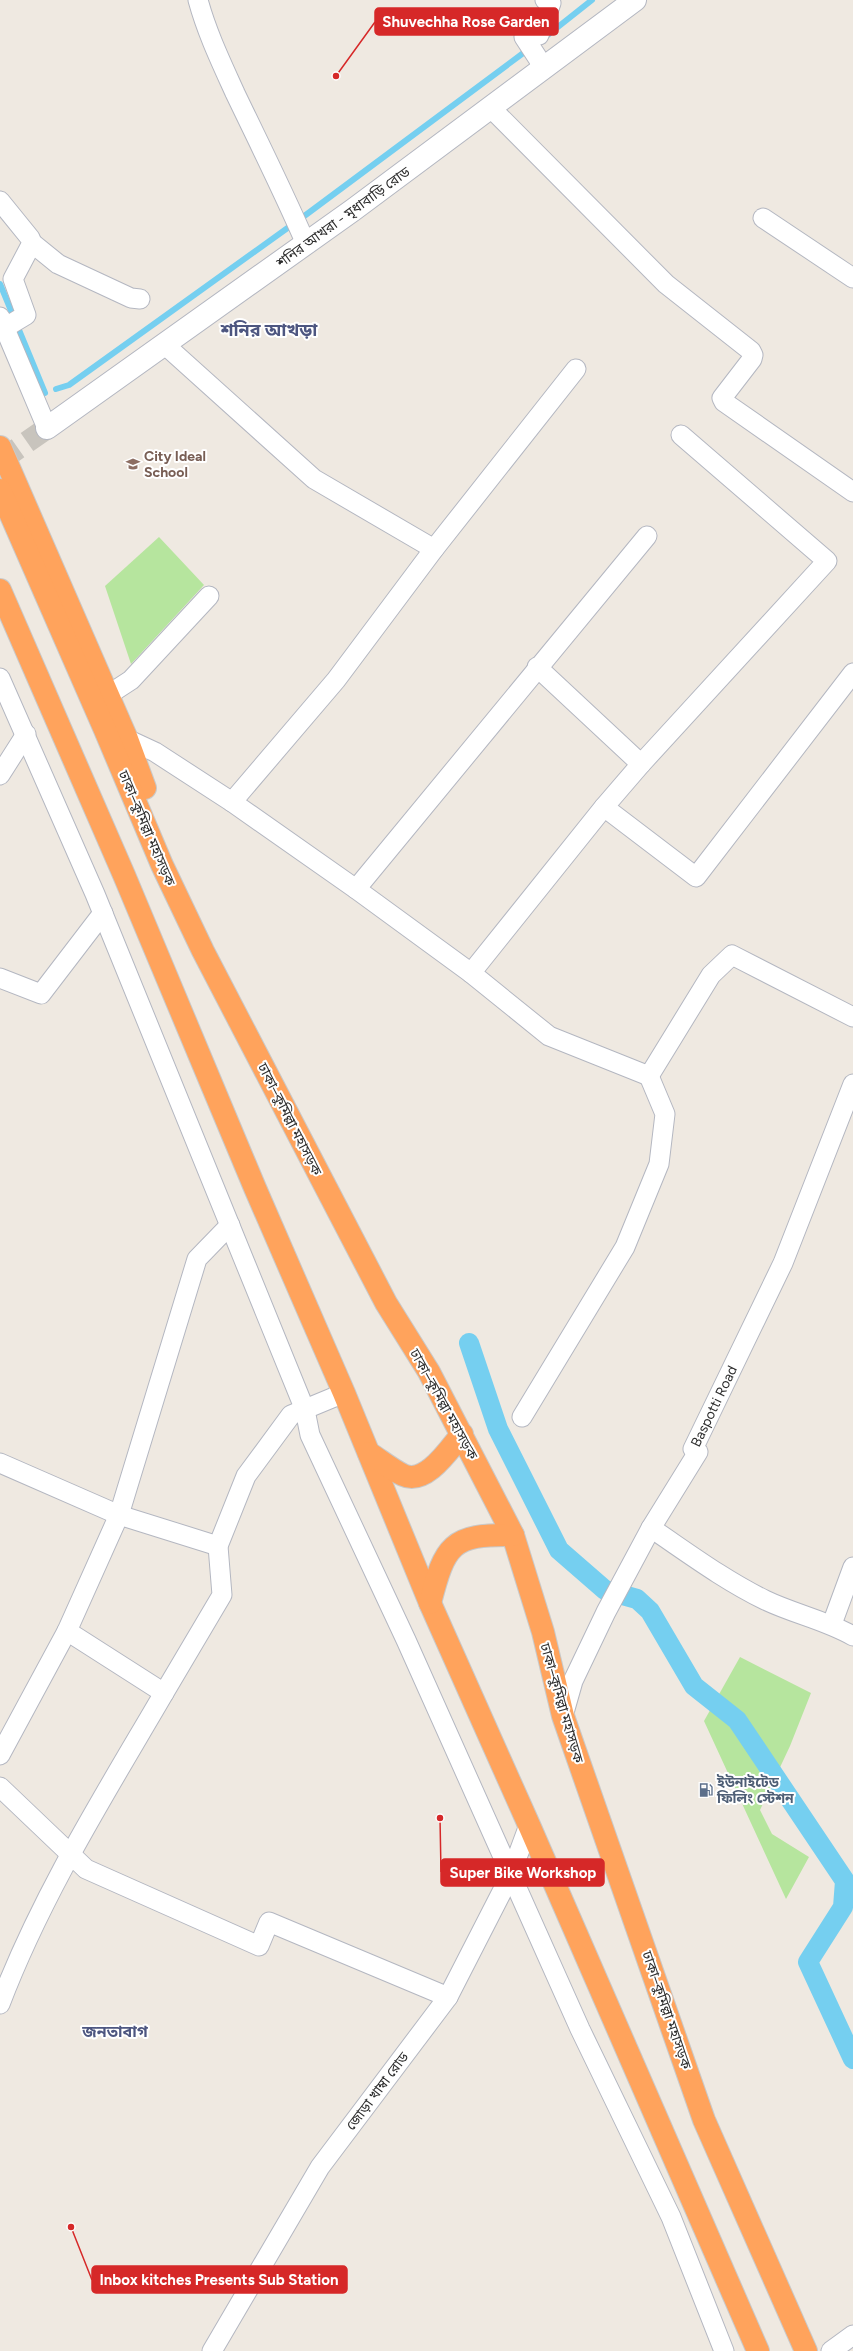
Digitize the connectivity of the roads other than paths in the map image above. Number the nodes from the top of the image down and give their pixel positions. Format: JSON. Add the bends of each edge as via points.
{"nodes":[{"id":1,"x":198,"y":0,"type":"edge"},
{"id":2,"x":545,"y":0,"type":"edge"},
{"id":3,"x":635,"y":0,"type":"edge"},
{"id":4,"x":540,"y":66,"type":"junction"},
{"id":5,"x":492,"y":109,"type":"junction"},
{"id":6,"x":0,"y":201,"type":"edge"},
{"id":7,"x":763,"y":218,"type":"dead end"},
{"id":8,"x":303,"y":237,"type":"junction"},
{"id":9,"x":32,"y":243,"type":"junction"},
{"id":10,"x":853,"y":278,"type":"edge"},
{"id":11,"x":140,"y":299,"type":"dead end"},
{"id":12,"x":3,"y":322,"type":"edge"},
{"id":13,"x":164,"y":344,"type":"junction"},
{"id":14,"x":576,"y":369,"type":"dead end"},
{"id":15,"x":47,"y":428,"type":"joint"},
{"id":16,"x":681,"y":435,"type":"dead end"},
{"id":17,"x":0,"y":446,"type":"edge"},
{"id":18,"x":0,"y":490,"type":"edge"},
{"id":19,"x":853,"y":492,"type":"edge"},
{"id":20,"x":647,"y":536,"type":"dead end"},
{"id":21,"x":434,"y":549,"type":"junction"},
{"id":22,"x":0,"y":590,"type":"edge"},
{"id":23,"x":209,"y":596,"type":"dead end"},
{"id":24,"x":537,"y":667,"type":"junction"},
{"id":25,"x":853,"y":673,"type":"edge"},
{"id":26,"x":0,"y":678,"type":"edge"},
{"id":27,"x":108,"y":695,"type":"junction"},
{"id":28,"x":26,"y":734,"type":"junction"},
{"id":29,"x":127,"y":739,"type":"junction"},
{"id":30,"x":641,"y":764,"type":"junction"},
{"id":31,"x":0,"y":775,"type":"edge"},
{"id":32,"x":232,"y":802,"type":"junction"},
{"id":33,"x":604,"y":807,"type":"junction"},
{"id":34,"x":356,"y":889,"type":"junction"},
{"id":35,"x":103,"y":913,"type":"junction"},
{"id":36,"x":203,"y":951,"type":"junction"},
{"id":37,"x":471,"y":973,"type":"junction"},
{"id":38,"x":0,"y":978,"type":"edge"},
{"id":39,"x":853,"y":1017,"type":"edge"},
{"id":40,"x":649,"y":1076,"type":"junction"},
{"id":41,"x":853,"y":1084,"type":"edge"},
{"id":42,"x":230,"y":1225,"type":"junction"},
{"id":43,"x":344,"y":1393,"type":"junction"},
{"id":44,"x":305,"y":1410,"type":"junction"},
{"id":45,"x":522,"y":1417,"type":"dead end"},
{"id":46,"x":462,"y":1434,"type":"junction"},
{"id":47,"x":369,"y":1453,"type":"junction"},
{"id":48,"x":0,"y":1462,"type":"edge"},
{"id":49,"x":119,"y":1515,"type":"junction"},
{"id":50,"x":651,"y":1528,"type":"junction"},
{"id":51,"x":513,"y":1535,"type":"junction"},
{"id":52,"x":218,"y":1546,"type":"junction"},
{"id":53,"x":853,"y":1567,"type":"edge"},
{"id":54,"x":430,"y":1603,"type":"junction"},
{"id":55,"x":832,"y":1624,"type":"junction"},
{"id":56,"x":67,"y":1631,"type":"junction"},
{"id":57,"x":853,"y":1636,"type":"edge"},
{"id":58,"x":164,"y":1693,"type":"junction"},
{"id":59,"x":563,"y":1716,"type":"junction"},
{"id":60,"x":0,"y":1755,"type":"edge"},
{"id":61,"x":0,"y":1787,"type":"edge"},
{"id":62,"x":529,"y":1824,"type":"junction"},
{"id":63,"x":71,"y":1854,"type":"junction"},
{"id":64,"x":511,"y":1874,"type":"junction"},
{"id":65,"x":448,"y":1997,"type":"junction"},
{"id":66,"x":0,"y":2004,"type":"edge"},
{"id":67,"x":853,"y":2335,"type":"edge"},
{"id":68,"x":212,"y":2351,"type":"edge"},
{"id":69,"x":724,"y":2351,"type":"edge"},
{"id":70,"x":758,"y":2351,"type":"edge"},
{"id":71,"x":806,"y":2351,"type":"edge"},
{"id":72,"x":831,"y":2351,"type":"edge"}],
"edges":[{"from":1,"to":8,"type":"street","via":[[206,30],[261,149],[286,196]]},
{"from":2,"to":4,"type":"street","via":[[551,3],[540,35],[524,37]]},
{"from":3,"to":4,"type":"main road","name":"শনির আখরা - মৃধাবাড়ি রোড"},
{"from":4,"to":5,"type":"main road","name":"শনির আখরা - মৃধাবাড়ি রোড"},
{"from":5,"to":8,"type":"main road","name":"শনির আখরা - মৃধাবাড়ি রোড"},
{"from":5,"to":19,"type":"street","via":[[666,284],[751,351],[752,359],[726,391],[722,398],[724,402]]},
{"from":6,"to":9,"type":"street"},
{"from":7,"to":10,"type":"street"},
{"from":8,"to":13,"type":"main road","name":"শনির আখরা - মৃধাবাড়ি রোড"},
{"from":9,"to":11,"type":"street","via":[[58,264],[131,298]]},
{"from":9,"to":12,"type":"street","via":[[13,279],[26,314]]},
{"from":12,"to":15,"type":"street"},
{"from":13,"to":15,"type":"main road","name":"শনির আখরা - মৃধাবাড়ি রোড"},
{"from":13,"to":21,"type":"street","via":[[314,479]]},
{"from":14,"to":21,"type":"street"},
{"from":16,"to":30,"type":"street","via":[[827,560]]},
{"from":17,"to":27,"type":"highway"},
{"from":18,"to":36,"type":"highway","name":"ঢাকা–কুমিল্লা মহাসড়ক","via":[[106,730],[162,866]]},
{"from":20,"to":24,"type":"street"},
{"from":21,"to":32,"type":"street","via":[[336,680]]},
{"from":22,"to":43,"type":"highway","via":[[124,875],[254,1188]]},
{"from":23,"to":27,"type":"street","via":[[131,680]]},
{"from":24,"to":30,"type":"street"},
{"from":24,"to":34,"type":"street"},
{"from":25,"to":33,"type":"street","via":[[696,877]]},
{"from":26,"to":28,"type":"street"},
{"from":27,"to":29,"type":"highway"},
{"from":28,"to":31,"type":"street"},
{"from":28,"to":35,"type":"street"},
{"from":29,"to":32,"type":"street","via":[[155,752]]},
{"from":29,"to":36,"type":"highway"},
{"from":30,"to":33,"type":"street"},
{"from":32,"to":34,"type":"street"},
{"from":33,"to":37,"type":"street"},
{"from":34,"to":37,"type":"street"},
{"from":35,"to":38,"type":"street","via":[[42,994]]},
{"from":35,"to":42,"type":"street"},
{"from":36,"to":46,"type":"highway","name":"ঢাকা–কুমিল্লা মহাসড়ক","via":[[386,1303],[429,1372]]},
{"from":37,"to":40,"type":"street","via":[[549,1036]]},
{"from":39,"to":40,"type":"street","via":[[732,955],[711,975]]},
{"from":40,"to":45,"type":"street","via":[[666,1114],[659,1164],[625,1247]]},
{"from":41,"to":50,"type":"street","name":"Baspotti Road","via":[[783,1263],[693,1449],[698,1452]]},
{"from":42,"to":44,"type":"street"},
{"from":42,"to":49,"type":"street","via":[[197,1259]]},
{"from":43,"to":44,"type":"street"},
{"from":43,"to":47,"type":"highway"},
{"from":44,"to":52,"type":"street","via":[[291,1415],[246,1476]]},
{"from":44,"to":64,"type":"street","via":[[310,1435]]},
{"from":46,"to":47,"type":"highway","via":[[430,1470],[418,1476],[404,1476]]},
{"from":46,"to":51,"type":"highway","name":"ঢাকা–কুমিল্লা মহাসড়ক"},
{"from":47,"to":54,"type":"highway"},
{"from":48,"to":49,"type":"street"},
{"from":49,"to":52,"type":"street"},
{"from":49,"to":56,"type":"street"},
{"from":50,"to":55,"type":"street","via":[[713,1571],[766,1600]]},
{"from":50,"to":59,"type":"street","name":"Baspotti Road","via":[[573,1680]]},
{"from":51,"to":54,"type":"highway","via":[[481,1535],[461,1541],[442,1559]]},
{"from":51,"to":59,"type":"highway","name":"ঢাকা–কুমিল্লা মহাসড়ক","via":[[543,1632]]},
{"from":52,"to":58,"type":"street","via":[[222,1595]]},
{"from":53,"to":55,"type":"street"},
{"from":54,"to":62,"type":"highway"},
{"from":55,"to":57,"type":"street"},
{"from":56,"to":58,"type":"street"},
{"from":56,"to":60,"type":"street"},
{"from":58,"to":63,"type":"street"},
{"from":59,"to":71,"type":"highway","name":"ঢাকা–কুমিল্লা মহাসড়ক","via":[[704,2120]]},
{"from":61,"to":63,"type":"street"},
{"from":62,"to":64,"type":"street","name":"জোড়া খাম্বা রোড"},
{"from":62,"to":70,"type":"highway"},
{"from":63,"to":65,"type":"street","via":[[86,1869],[259,1946],[270,1922]]},
{"from":63,"to":66,"type":"street","via":[[20,1953]]},
{"from":64,"to":65,"type":"street","name":"জোড়া খাম্বা রোড"},
{"from":64,"to":69,"type":"street","via":[[580,2029],[671,2217]]},
{"from":65,"to":68,"type":"street","name":"জোড়া খাম্বা রোড","via":[[320,2167]]},
{"from":67,"to":72,"type":"street"}]}
